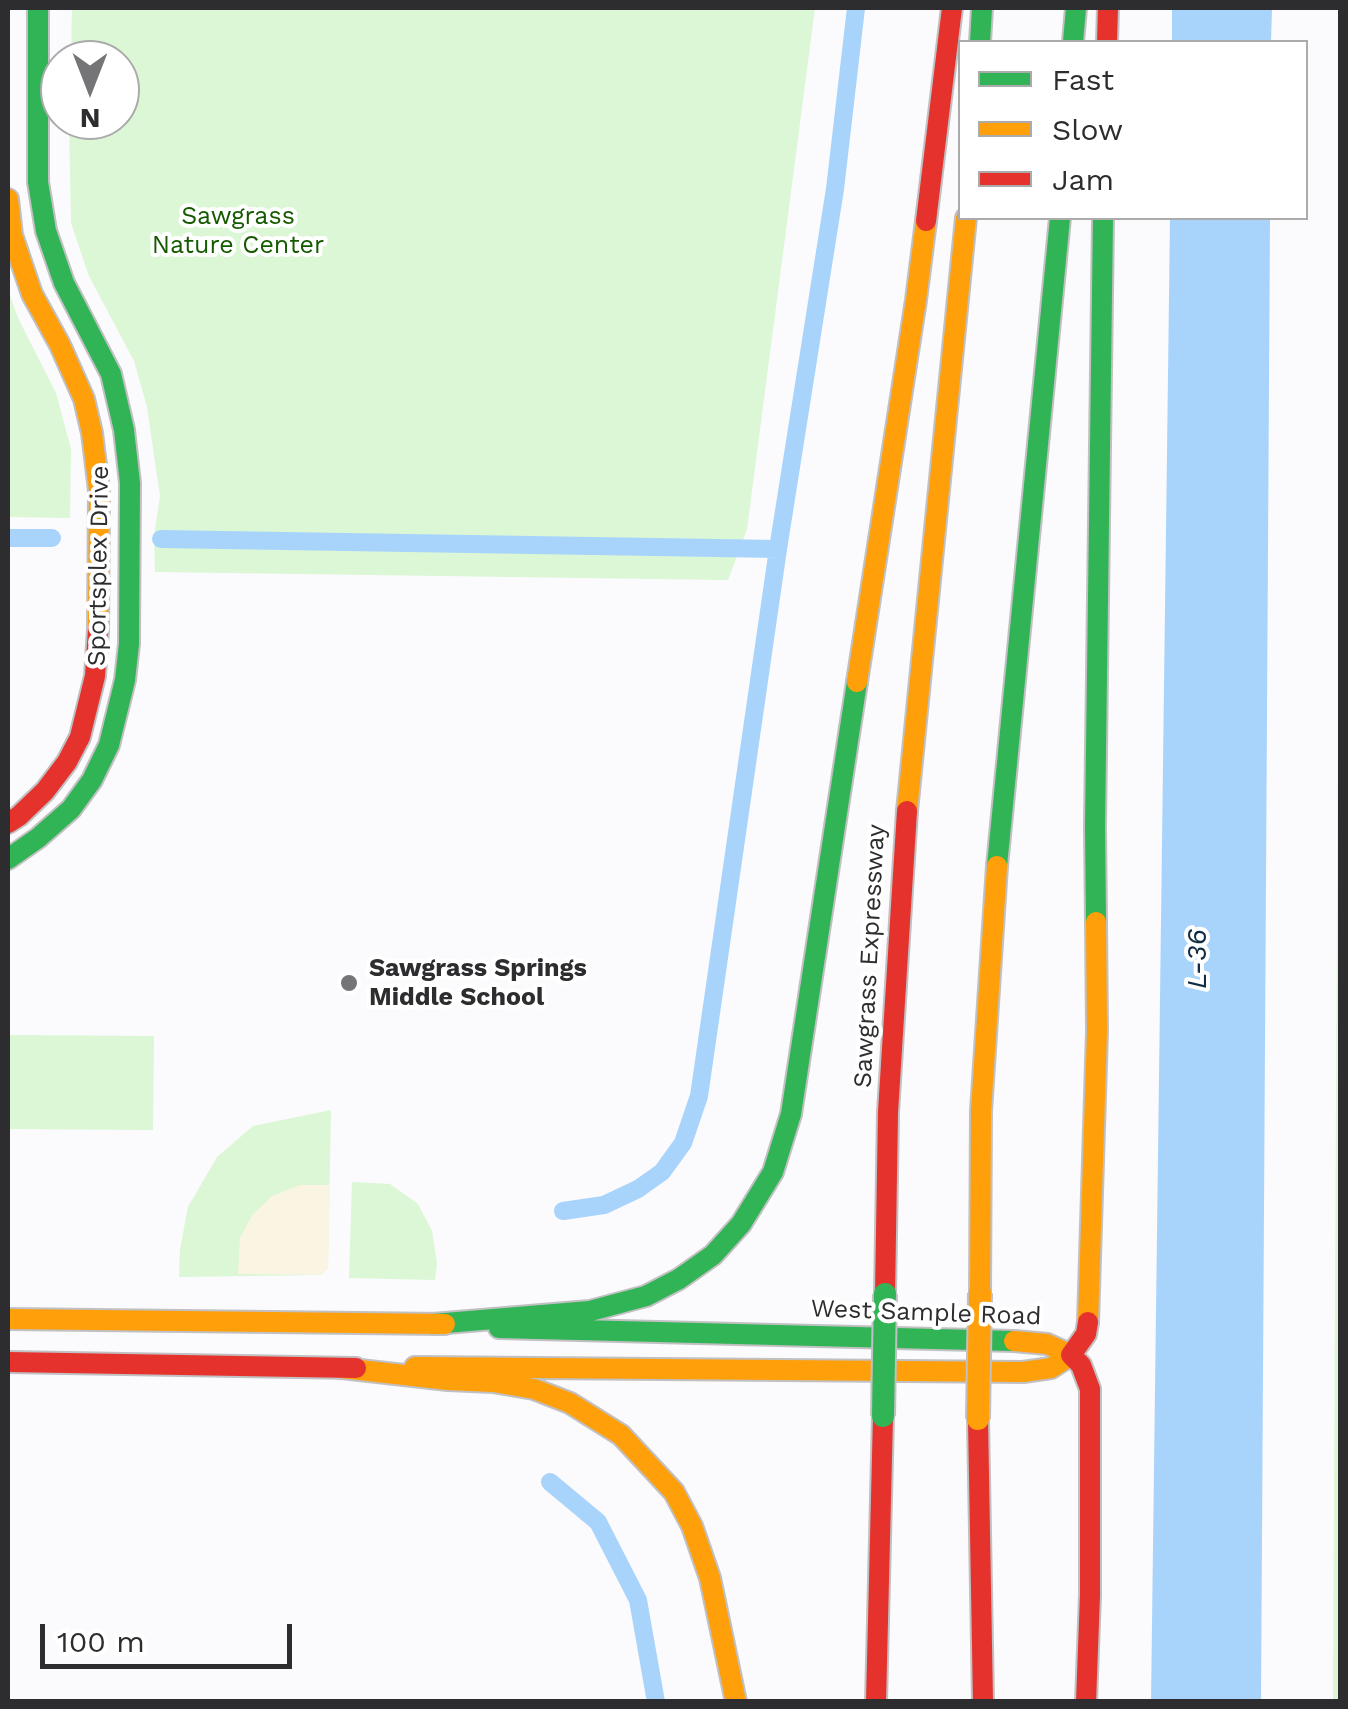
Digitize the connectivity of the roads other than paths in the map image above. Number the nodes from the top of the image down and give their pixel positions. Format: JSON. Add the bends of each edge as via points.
{"nodes":[{"id":1,"x":38,"y":8,"type":"edge"},
{"id":2,"x":952,"y":8,"type":"edge"},
{"id":3,"x":982,"y":8,"type":"edge"},
{"id":4,"x":1076,"y":8,"type":"edge"},
{"id":5,"x":1108,"y":8,"type":"edge"},
{"id":6,"x":980,"y":40,"type":"edge"},
{"id":7,"x":1073,"y":40,"type":"edge"},
{"id":8,"x":1107,"y":40,"type":"edge"},
{"id":9,"x":8,"y":199,"type":"edge"},
{"id":10,"x":966,"y":220,"type":"edge"},
{"id":11,"x":1060,"y":220,"type":"edge"},
{"id":12,"x":1104,"y":220,"type":"edge"},
{"id":13,"x":124,"y":430,"type":"junction"},
{"id":14,"x":92,"y":433,"type":"junction"},
{"id":15,"x":80,"y":737,"type":"junction"},
{"id":16,"x":109,"y":745,"type":"junction"},
{"id":17,"x":8,"y":823,"type":"edge"},
{"id":18,"x":8,"y":859,"type":"edge"},
{"id":19,"x":8,"y":1318,"type":"edge"},
{"id":20,"x":433,"y":1324,"type":"junction"},
{"id":21,"x":1072,"y":1355,"type":"junction"},
{"id":22,"x":8,"y":1362,"type":"edge"},
{"id":23,"x":342,"y":1368,"type":"junction"},
{"id":24,"x":736,"y":1702,"type":"edge"},
{"id":25,"x":876,"y":1702,"type":"edge"},
{"id":26,"x":983,"y":1702,"type":"edge"},
{"id":27,"x":1086,"y":1702,"type":"edge"}],
"edges":[{"from":1,"to":13,"type":"main road","name":"Sportsplex Drive","via":[[38,182],[46,231],[110,374]]},
{"from":2,"to":20,"type":"main road","via":[[902,397],[790,1114],[774,1172],[720,1247],[646,1296],[590,1311]]},
{"from":3,"to":6,"type":"main road"},
{"from":4,"to":7,"type":"main road"},
{"from":5,"to":8,"type":"main road"},
{"from":9,"to":14,"type":"main road","name":"Sportsplex Drive","via":[[32,294],[84,399]]},
{"from":10,"to":25,"type":"main road","name":"Sawgrass Expressway","bridge":true,"via":[[906,806],[888,1112]]},
{"from":11,"to":26,"type":"main road","bridge":true,"via":[[1000,822],[981,1111]]},
{"from":12,"to":21,"type":"main road","via":[[1092,1272],[1088,1327]]},
{"from":13,"to":14,"type":"main road"},
{"from":13,"to":16,"type":"main road","name":"Sportsplex Drive","via":[[129,644]]},
{"from":14,"to":15,"type":"main road","name":"Sportsplex Drive","via":[[99,490],[98,643]]},
{"from":15,"to":16,"type":"main road"},
{"from":15,"to":17,"type":"main road","name":"Sportsplex Drive","via":[[45,791]]},
{"from":16,"to":18,"type":"main road","name":"Sportsplex Drive","via":[[71,809]]},
{"from":19,"to":20,"type":"main road","name":"West Sample Road"},
{"from":20,"to":21,"type":"main road","name":"West Sample Road","via":[[1024,1341]]},
{"from":21,"to":23,"type":"main road","name":"West Sample Road","via":[[1052,1368],[1023,1372]]},
{"from":21,"to":27,"type":"main road","via":[[1090,1389]]},
{"from":22,"to":23,"type":"main road","name":"West Sample Road"},
{"from":23,"to":24,"type":"main road","via":[[534,1389],[621,1435],[662,1476],[692,1526]]}]}
